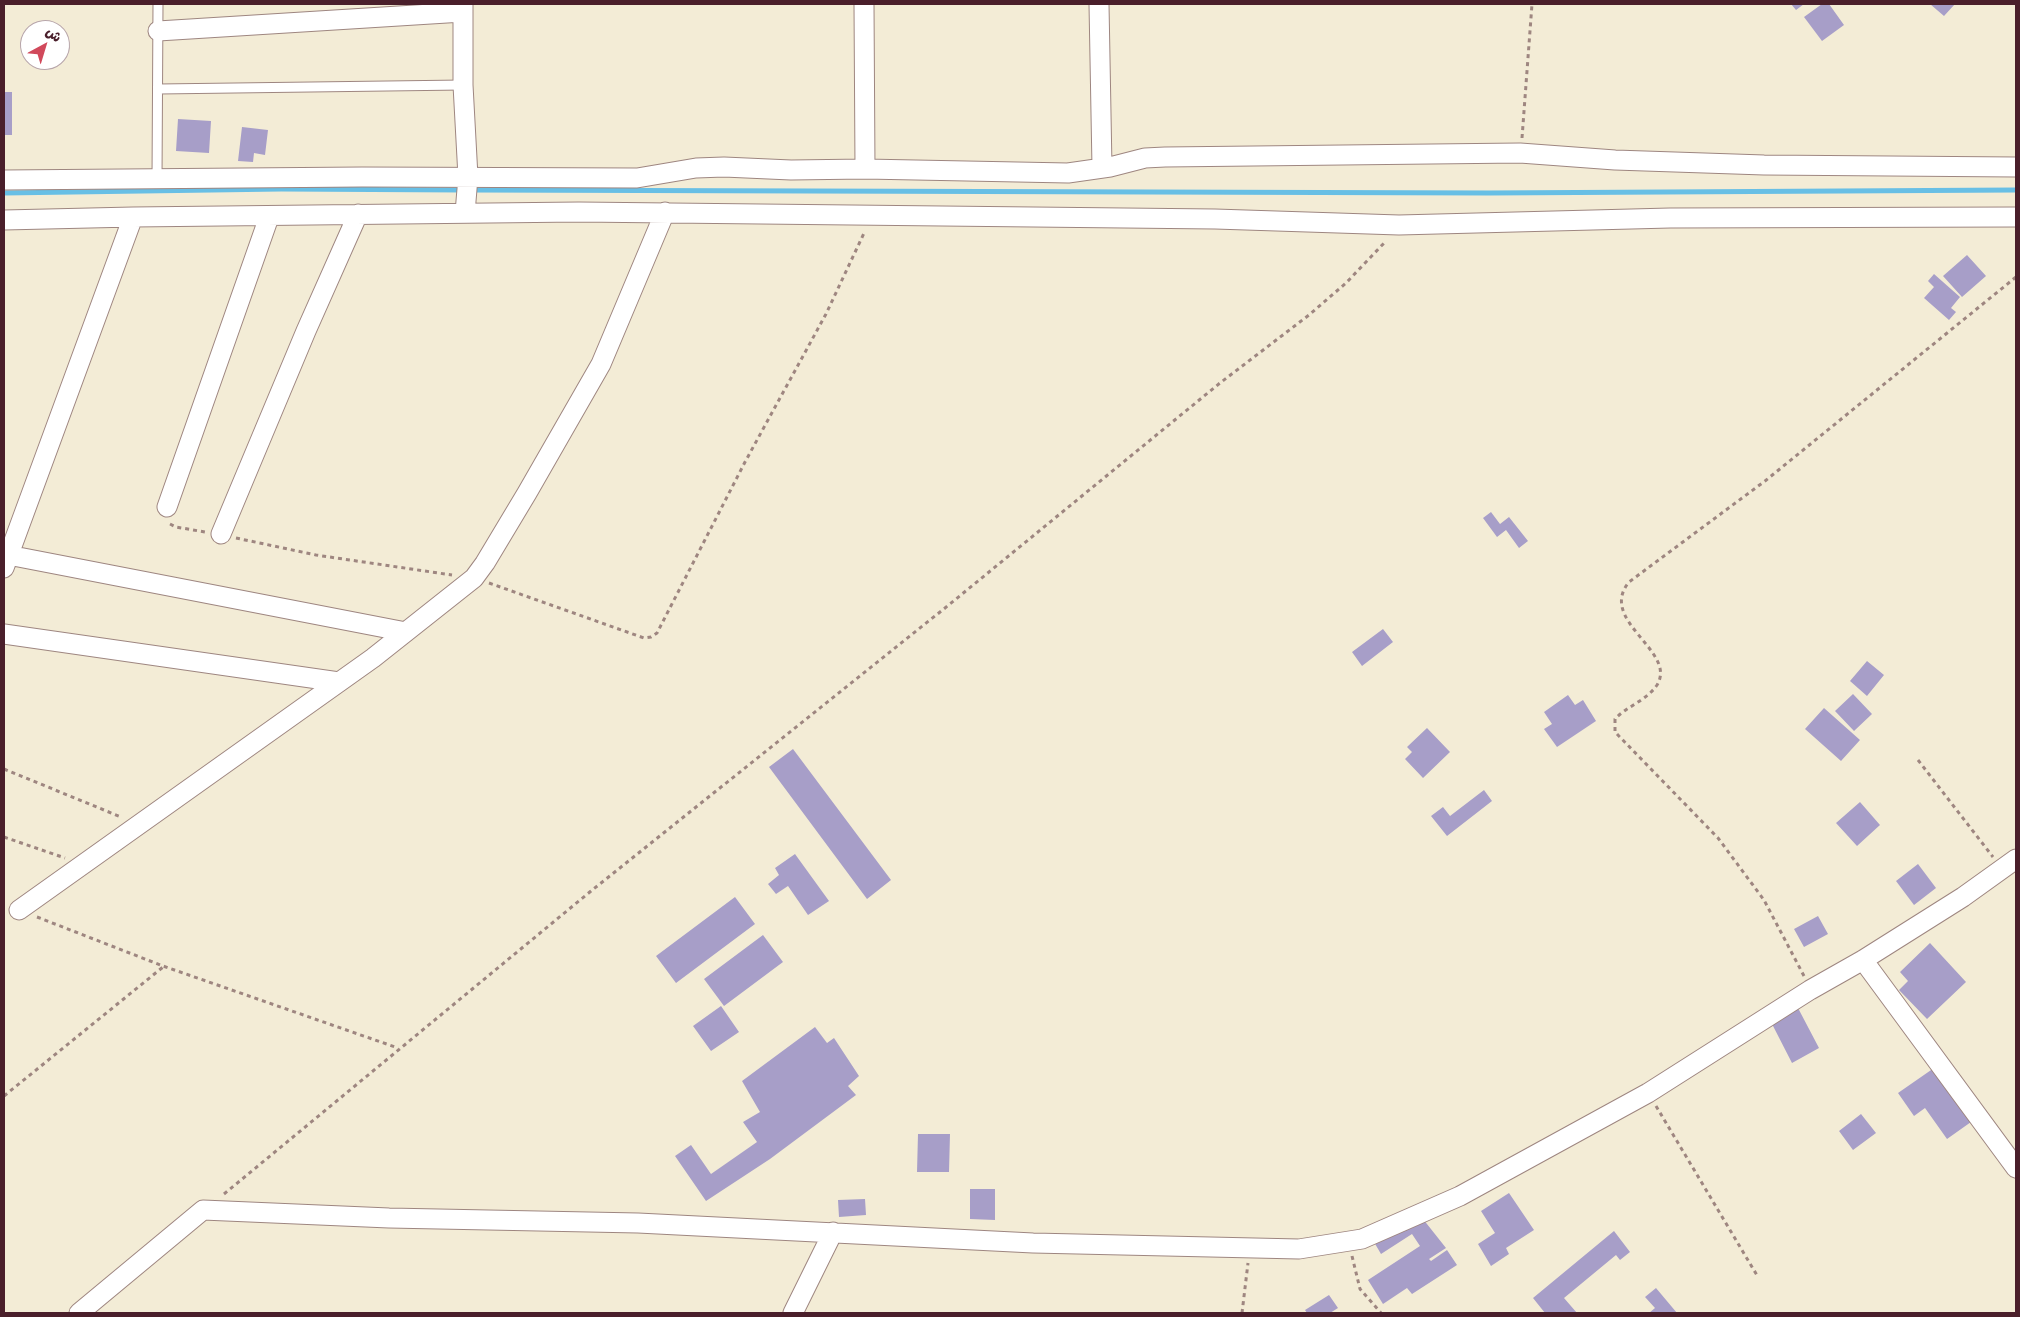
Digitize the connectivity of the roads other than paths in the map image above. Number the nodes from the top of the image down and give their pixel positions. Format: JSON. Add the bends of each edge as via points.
{"nodes":[{"id":1,"x":158,"y":4,"type":"edge"},
{"id":2,"x":864,"y":4,"type":"edge"},
{"id":3,"x":1099,"y":4,"type":"edge"},
{"id":4,"x":463,"y":8,"type":"edge"},
{"id":5,"x":158,"y":31,"type":"junction"},
{"id":6,"x":463,"y":85,"type":"junction"},
{"id":7,"x":159,"y":88,"type":"junction"},
{"id":8,"x":1102,"y":168,"type":"junction"},
{"id":9,"x":2016,"y":168,"type":"edge"},
{"id":10,"x":865,"y":169,"type":"junction"},
{"id":11,"x":4,"y":180,"type":"edge"},
{"id":12,"x":158,"y":180,"type":"junction"},
{"id":13,"x":468,"y":181,"type":"junction"},
{"id":14,"x":466,"y":209,"type":"junction"},
{"id":15,"x":665,"y":212,"type":"junction"},
{"id":16,"x":358,"y":214,"type":"junction"},
{"id":17,"x":133,"y":216,"type":"junction"},
{"id":18,"x":269,"y":216,"type":"junction"},
{"id":19,"x":2016,"y":217,"type":"edge"},
{"id":20,"x":4,"y":220,"type":"edge"},
{"id":21,"x":167,"y":507,"type":"road end"},
{"id":22,"x":221,"y":534,"type":"road end"},
{"id":23,"x":6,"y":562,"type":"edge"},
{"id":24,"x":406,"y":632,"type":"junction"},
{"id":25,"x":4,"y":634,"type":"edge"},
{"id":26,"x":339,"y":682,"type":"junction"},
{"id":27,"x":2009,"y":864,"type":"edge"},
{"id":28,"x":19,"y":910,"type":"road end"},
{"id":29,"x":1863,"y":960,"type":"junction"},
{"id":30,"x":2016,"y":1168,"type":"edge"},
{"id":31,"x":833,"y":1232,"type":"junction"},
{"id":32,"x":79,"y":1313,"type":"edge"},
{"id":33,"x":793,"y":1313,"type":"edge"}],
"edges":[{"from":1,"to":5,"type":"lane"},
{"from":2,"to":10,"type":"street"},
{"from":3,"to":8,"type":"street"},
{"from":4,"to":5,"type":"street"},
{"from":4,"to":6,"type":"street"},
{"from":5,"to":7,"type":"lane"},
{"from":6,"to":7,"type":"lane"},
{"from":6,"to":13,"type":"street"},
{"from":7,"to":12,"type":"lane"},
{"from":8,"to":9,"type":"street","via":[[1165,157],[1520,153],[1615,160]]},
{"from":8,"to":10,"type":"street","via":[[1068,173]]},
{"from":10,"to":13,"type":"street","via":[[724,167],[696,168],[637,178]]},
{"from":11,"to":12,"type":"street"},
{"from":12,"to":13,"type":"street"},
{"from":13,"to":14,"type":"street"},
{"from":14,"to":15,"type":"street"},
{"from":14,"to":16,"type":"street"},
{"from":15,"to":19,"type":"street","via":[[1215,219],[1399,225],[1670,218]]},
{"from":15,"to":24,"type":"street","via":[[601,364],[485,563],[474,578]]},
{"from":16,"to":18,"type":"street"},
{"from":16,"to":22,"type":"street"},
{"from":17,"to":18,"type":"street"},
{"from":17,"to":20,"type":"street"},
{"from":17,"to":23,"type":"street"},
{"from":18,"to":21,"type":"street"},
{"from":23,"to":24,"type":"street"},
{"from":24,"to":26,"type":"street"},
{"from":25,"to":26,"type":"street"},
{"from":26,"to":28,"type":"street"},
{"from":27,"to":29,"type":"street"},
{"from":29,"to":30,"type":"street"},
{"from":29,"to":31,"type":"street","via":[[1648,1093],[1460,1196],[1362,1239],[1299,1249],[924,1239]]},
{"from":31,"to":32,"type":"street","via":[[204,1210]]},
{"from":31,"to":33,"type":"street"}]}
